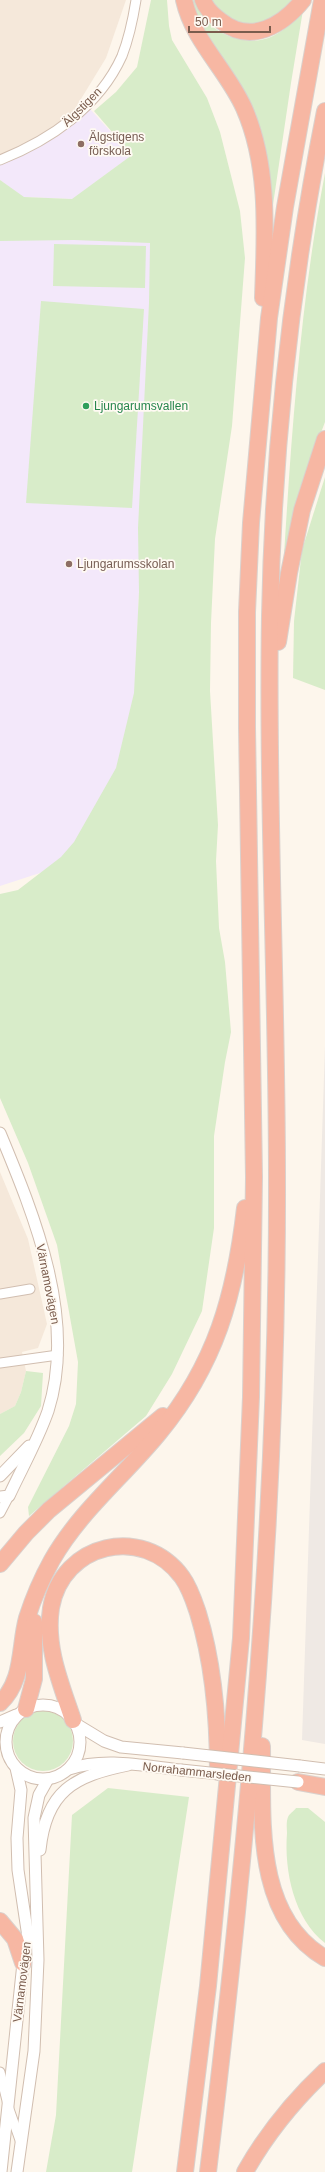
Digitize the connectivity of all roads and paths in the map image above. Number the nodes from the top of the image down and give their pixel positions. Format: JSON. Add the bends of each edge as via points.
{"nodes":[{"id":1,"x":136,"y":0,"type":"edge"},
{"id":2,"x":184,"y":0,"type":"edge"},
{"id":3,"x":203,"y":0,"type":"edge"},
{"id":4,"x":304,"y":0,"type":"edge"},
{"id":5,"x":322,"y":0,"type":"edge"},
{"id":6,"x":325,"y":111,"type":"edge"},
{"id":7,"x":0,"y":160,"type":"edge"},
{"id":8,"x":259,"y":418,"type":"junction"},
{"id":9,"x":325,"y":439,"type":"edge"},
{"id":10,"x":270,"y":695,"type":"junction"},
{"id":11,"x":0,"y":1133,"type":"edge"},
{"id":12,"x":254,"y":1135,"type":"junction"},
{"id":13,"x":30,"y":1290,"type":"dead end"},
{"id":14,"x":0,"y":1294,"type":"edge"},
{"id":15,"x":58,"y":1355,"type":"junction"},
{"id":16,"x":0,"y":1363,"type":"edge"},
{"id":17,"x":181,"y":1401,"type":"junction"},
{"id":18,"x":36,"y":1439,"type":"junction"},
{"id":19,"x":0,"y":1476,"type":"edge"},
{"id":20,"x":4,"y":1496,"type":"edge"},
{"id":21,"x":0,"y":1513,"type":"edge"},
{"id":22,"x":0,"y":1564,"type":"edge"},
{"id":23,"x":34,"y":1598,"type":"junction"},
{"id":24,"x":262,"y":1638,"type":"junction"},
{"id":25,"x":0,"y":1702,"type":"edge"},
{"id":26,"x":22,"y":1712,"type":"junction"},
{"id":27,"x":0,"y":1722,"type":"edge"},
{"id":28,"x":74,"y":1722,"type":"junction"},
{"id":29,"x":0,"y":1751,"type":"edge"},
{"id":30,"x":9,"y":1758,"type":"junction"},
{"id":31,"x":128,"y":1765,"type":"junction"},
{"id":32,"x":16,"y":1768,"type":"junction"},
{"id":33,"x":69,"y":1768,"type":"junction"},
{"id":34,"x":325,"y":1769,"type":"edge"},
{"id":35,"x":48,"y":1779,"type":"junction"},
{"id":36,"x":298,"y":1782,"type":"joint"},
{"id":37,"x":325,"y":1786,"type":"edge"},
{"id":38,"x":37,"y":1882,"type":"junction"},
{"id":39,"x":217,"y":1900,"type":"junction"},
{"id":40,"x":0,"y":1921,"type":"edge"},
{"id":41,"x":325,"y":1958,"type":"edge"},
{"id":42,"x":24,"y":1963,"type":"junction"},
{"id":43,"x":0,"y":2072,"type":"edge"},
{"id":44,"x":325,"y":2072,"type":"edge"},
{"id":45,"x":8,"y":2109,"type":"junction"},
{"id":46,"x":21,"y":2144,"type":"junction"},
{"id":47,"x":0,"y":2172,"type":"edge"},
{"id":48,"x":17,"y":2172,"type":"edge"},
{"id":49,"x":185,"y":2172,"type":"edge"},
{"id":50,"x":208,"y":2172,"type":"edge"},
{"id":51,"x":245,"y":2172,"type":"edge"}],
"edges":[{"from":1,"to":7,"type":"street","name":"Älgstigen","via":[[131,30],[121,56],[104,85],[87,105],[58,130],[26,149]]},
{"from":2,"to":8,"type":"highway","via":[[194,29],[244,108],[255,140],[264,220]]},
{"from":3,"to":4,"type":"highway","via":[[213,15],[224,24],[236,30],[249,32],[280,24]]},
{"from":5,"to":8,"type":"highway","via":[[285,207],[269,318]]},
{"from":6,"to":10,"type":"highway","via":[[291,321],[278,452],[270,614]]},
{"from":8,"to":12,"type":"highway","via":[[247,612]]},
{"from":9,"to":10,"type":"highway","via":[[300,517]]},
{"from":10,"to":24,"type":"highway","via":[[277,1178],[274,1400]]},
{"from":11,"to":15,"type":"street","name":"Värnamovägen","via":[[42,1249],[54,1301]]},
{"from":12,"to":17,"type":"highway","via":[[243,1227],[227,1308],[206,1362]]},
{"from":12,"to":39,"type":"highway","via":[[251,1397],[241,1630]]},
{"from":13,"to":14,"type":"street"},
{"from":15,"to":16,"type":"street"},
{"from":15,"to":18,"type":"street","name":"Värnamovägen","via":[[51,1399]]},
{"from":17,"to":22,"type":"highway","via":[[49,1510]]},
{"from":17,"to":23,"type":"highway","via":[[160,1433],[87,1512],[64,1541]]},
{"from":18,"to":19,"type":"street","name":"Värnamovägen"},
{"from":18,"to":20,"type":"street","name":"Värnamovägen"},
{"from":20,"to":21,"type":"street"},
{"from":23,"to":25,"type":"highway","via":[[27,1618],[17,1676],[13,1687]]},
{"from":23,"to":26,"type":"highway","via":[[34,1679]]},
{"from":24,"to":41,"type":"highway","via":[[263,1809],[269,1877],[279,1907],[293,1931],[312,1950]]},
{"from":24,"to":50,"type":"highway","via":[[230,1992]]},
{"from":26,"to":27,"type":"street"},
{"from":26,"to":28,"type":"street","via":[[47,1705],[66,1713]]},
{"from":26,"to":30,"type":"street","via":[[10,1725],[6,1736]]},
{"from":28,"to":33,"type":"street","via":[[80,1735],[80,1747],[76,1759]]},
{"from":28,"to":34,"type":"street","name":"Norrahammarsleden","bridge":true,"via":[[104,1741],[121,1747]]},
{"from":28,"to":39,"type":"highway","via":[[58,1677],[50,1641],[52,1607],[57,1589],[76,1563],[102,1548],[120,1546],[153,1553],[182,1577],[193,1598],[214,1684],[218,1735]]},
{"from":29,"to":30,"type":"street"},
{"from":30,"to":32,"type":"street"},
{"from":31,"to":33,"type":"street","name":"Norrahammarsleden","via":[[105,1762],[86,1763]]},
{"from":31,"to":36,"type":"street","name":"Norrahammarsleden","bridge":true},
{"from":31,"to":38,"type":"street","via":[[90,1774],[60,1795],[46,1819],[42,1834]]},
{"from":32,"to":35,"type":"street","via":[[36,1779]]},
{"from":32,"to":42,"type":"street","name":"Värnamovägen","via":[[21,1790],[17,1838],[18,1870],[28,1937]]},
{"from":33,"to":35,"type":"street"},
{"from":35,"to":38,"type":"street","name":"Värnamovägen","via":[[38,1795],[34,1818]]},
{"from":36,"to":37,"type":"highway"},
{"from":38,"to":46,"type":"street","name":"Värnamovägen","via":[[38,1960],[34,2051]]},
{"from":39,"to":49,"type":"highway"},
{"from":40,"to":42,"type":"highway","via":[[15,1939]]},
{"from":42,"to":45,"type":"street","name":"Värnamovägen"},
{"from":43,"to":45,"type":"street"},
{"from":44,"to":51,"type":"highway","via":[[289,2107],[267,2135]]},
{"from":45,"to":46,"type":"street"},
{"from":45,"to":47,"type":"street","name":"Värnamovägen"},
{"from":46,"to":48,"type":"street","name":"Värnamovägen"}]}
